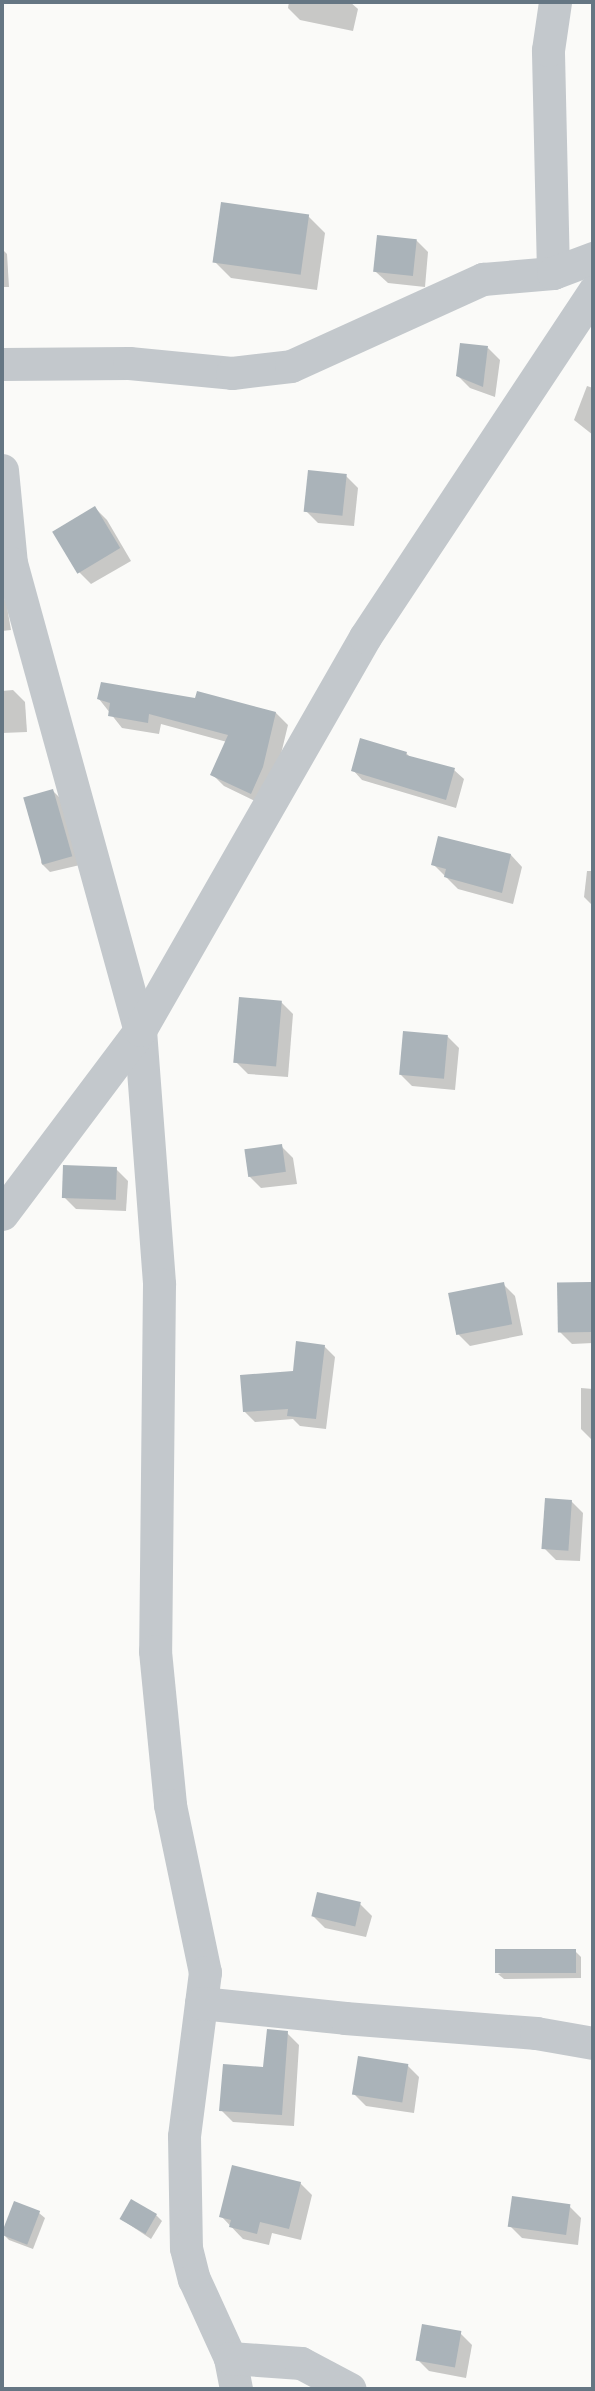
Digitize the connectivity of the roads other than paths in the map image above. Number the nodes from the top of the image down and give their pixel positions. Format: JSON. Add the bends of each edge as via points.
{"nodes":[{"id":1,"x":555,"y":2,"type":"edge"},
{"id":2,"x":593,"y":258,"type":"edge"},
{"id":3,"x":553,"y":273,"type":"junction"},
{"id":4,"x":593,"y":292,"type":"edge"},
{"id":5,"x":2,"y":363,"type":"edge"},
{"id":6,"x":2,"y":470,"type":"edge"},
{"id":7,"x":140,"y":1030,"type":"junction"},
{"id":8,"x":2,"y":1214,"type":"edge"},
{"id":9,"x":201,"y":2003,"type":"junction"},
{"id":10,"x":593,"y":2043,"type":"edge"},
{"id":11,"x":233,"y":2373,"type":"edge"},
{"id":12,"x":350,"y":2389,"type":"edge"}],
"edges":[{"from":1,"to":3,"type":"street","via":[[548,50]]},
{"from":2,"to":3,"type":"street"},
{"from":3,"to":5,"type":"street","via":[[484,279],[292,366],[232,373],[129,363]]},
{"from":4,"to":7,"type":"street","via":[[365,637]]},
{"from":6,"to":7,"type":"street","via":[[11,562]]},
{"from":7,"to":8,"type":"street"},
{"from":7,"to":9,"type":"street","via":[[159,1284],[155,1651],[170,1805],[205,1972]]},
{"from":9,"to":10,"type":"street","via":[[536,2033]]},
{"from":9,"to":11,"type":"street","via":[[184,2136],[186,2248]]},
{"from":11,"to":12,"type":"street","via":[[301,2363]]}]}
